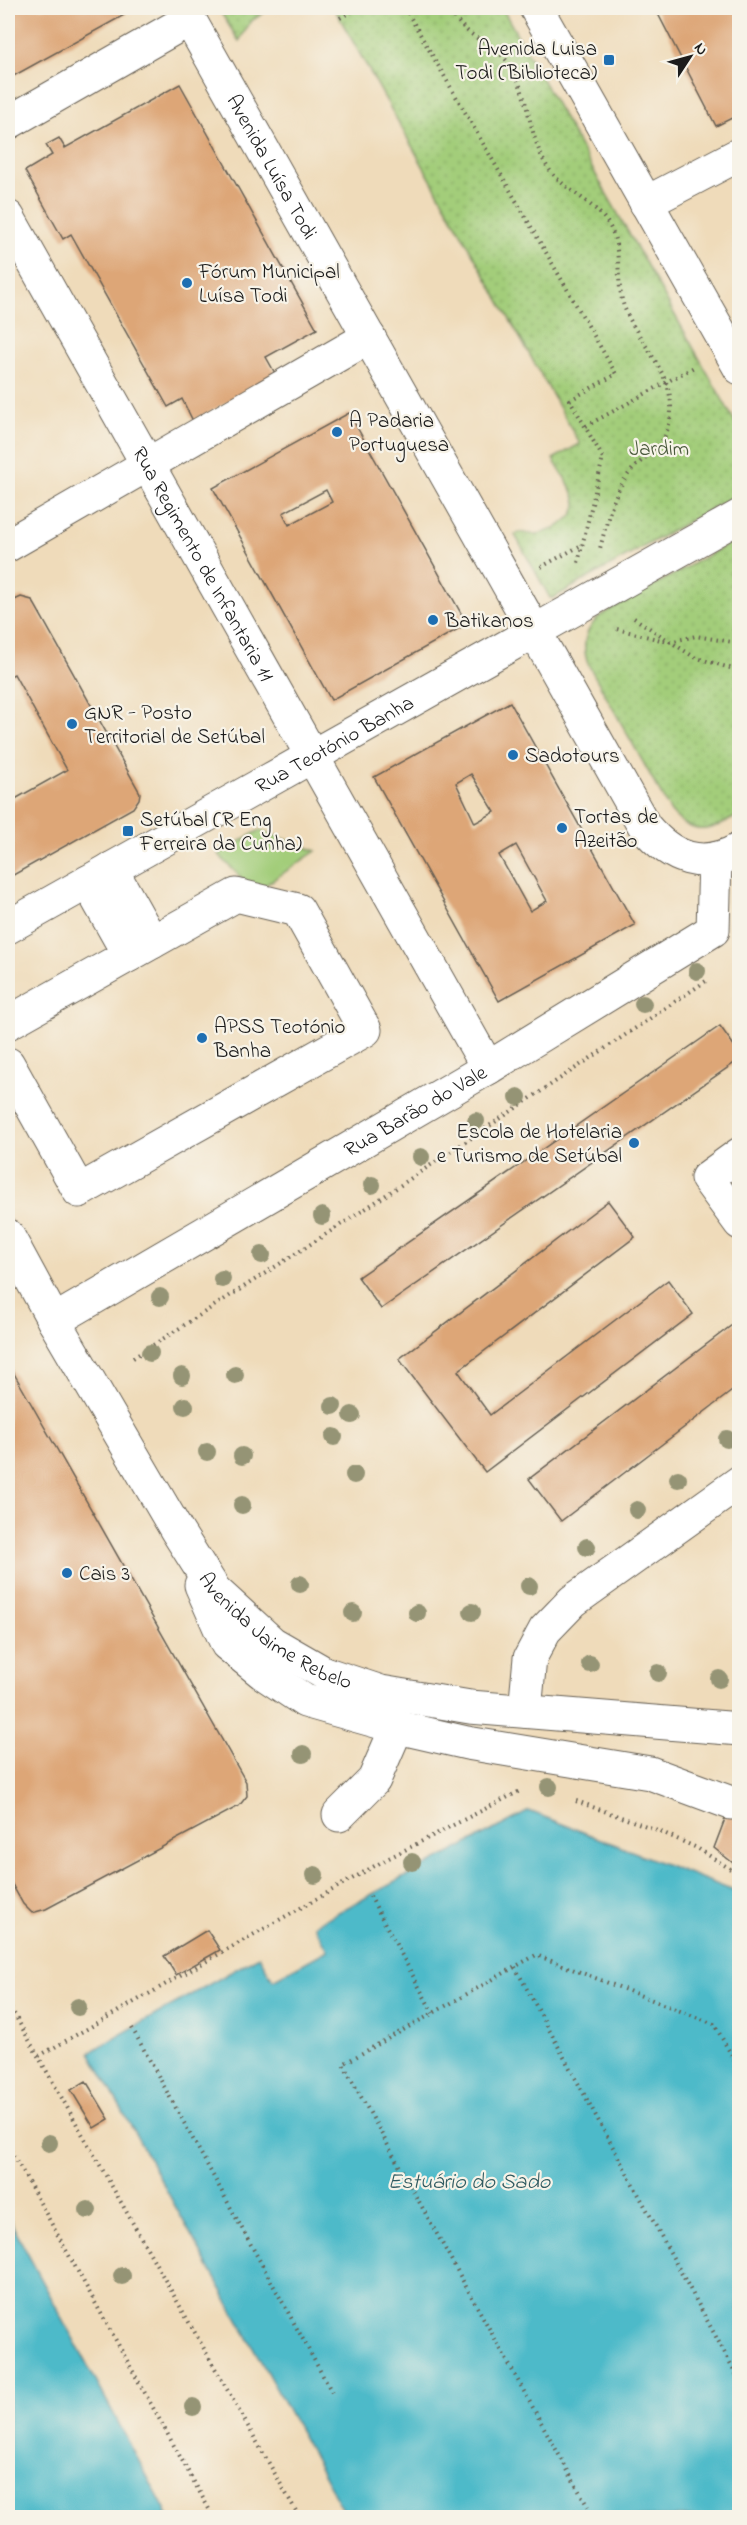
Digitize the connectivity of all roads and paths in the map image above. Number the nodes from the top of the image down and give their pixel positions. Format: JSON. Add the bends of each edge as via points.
{"nodes":[{"id":1,"x":357,"y":8,"type":"edge"},
{"id":2,"x":405,"y":8,"type":"edge"},
{"id":3,"x":447,"y":8,"type":"edge"},
{"id":4,"x":536,"y":8,"type":"edge"},
{"id":5,"x":187,"y":13,"type":"edge"},
{"id":6,"x":340,"y":18,"type":"dead end"},
{"id":7,"x":8,"y":123,"type":"edge"},
{"id":8,"x":740,"y":154,"type":"edge"},
{"id":9,"x":646,"y":203,"type":"junction"},
{"id":10,"x":8,"y":217,"type":"edge"},
{"id":11,"x":369,"y":337,"type":"junction"},
{"id":12,"x":697,"y":365,"type":"dead end"},
{"id":13,"x":740,"y":368,"type":"edge"},
{"id":14,"x":667,"y":382,"type":"junction"},
{"id":15,"x":586,"y":426,"type":"junction"},
{"id":16,"x":148,"y":465,"type":"junction"},
{"id":17,"x":740,"y":516,"type":"edge"},
{"id":18,"x":8,"y":545,"type":"edge"},
{"id":19,"x":581,"y":546,"type":"junction"},
{"id":20,"x":541,"y":567,"type":"dead end"},
{"id":21,"x":587,"y":584,"type":"junction"},
{"id":22,"x":609,"y":626,"type":"dead end"},
{"id":23,"x":535,"y":631,"type":"junction"},
{"id":24,"x":669,"y":642,"type":"junction"},
{"id":25,"x":740,"y":646,"type":"edge"},
{"id":26,"x":740,"y":671,"type":"edge"},
{"id":27,"x":312,"y":756,"type":"junction"},
{"id":28,"x":727,"y":854,"type":"edge"},
{"id":29,"x":99,"y":876,"type":"junction"},
{"id":30,"x":8,"y":927,"type":"edge"},
{"id":31,"x":141,"y":948,"type":"junction"},
{"id":32,"x":710,"y":978,"type":"dead end"},
{"id":33,"x":8,"y":1023,"type":"edge"},
{"id":34,"x":8,"y":1064,"type":"edge"},
{"id":35,"x":488,"y":1068,"type":"junction"},
{"id":36,"x":740,"y":1154,"type":"edge"},
{"id":37,"x":740,"y":1223,"type":"edge"},
{"id":38,"x":8,"y":1236,"type":"edge"},
{"id":39,"x":54,"y":1321,"type":"junction"},
{"id":40,"x":133,"y":1358,"type":"dead end"},
{"id":41,"x":740,"y":1482,"type":"edge"},
{"id":42,"x":177,"y":1532,"type":"junction"},
{"id":43,"x":525,"y":1711,"type":"junction"},
{"id":44,"x":397,"y":1727,"type":"junction"},
{"id":45,"x":740,"y":1729,"type":"edge"},
{"id":46,"x":531,"y":1785,"type":"dead end"},
{"id":47,"x":565,"y":1797,"type":"dead end"},
{"id":48,"x":731,"y":1803,"type":"dead end"},
{"id":49,"x":339,"y":1815,"type":"dead end"},
{"id":50,"x":740,"y":1875,"type":"edge"},
{"id":51,"x":370,"y":1896,"type":"dead end"},
{"id":52,"x":515,"y":1967,"type":"junction"},
{"id":53,"x":8,"y":2003,"type":"edge"},
{"id":54,"x":433,"y":2013,"type":"junction"},
{"id":55,"x":132,"y":2028,"type":"dead end"},
{"id":56,"x":39,"y":2056,"type":"junction"},
{"id":57,"x":740,"y":2070,"type":"edge"},
{"id":58,"x":8,"y":2145,"type":"edge"},
{"id":59,"x":740,"y":2381,"type":"edge"},
{"id":60,"x":334,"y":2396,"type":"dead end"},
{"id":61,"x":214,"y":2517,"type":"edge"},
{"id":62,"x":300,"y":2517,"type":"edge"},
{"id":63,"x":594,"y":2517,"type":"edge"}],
"edges":[{"from":1,"to":6,"type":"path"},
{"from":2,"to":15,"type":"path","via":[[616,375],[570,400]]},
{"from":3,"to":14,"type":"path","via":[[462,26],[509,63],[519,81],[531,131],[545,164],[555,178],[600,214],[611,228],[619,293]]},
{"from":4,"to":9,"type":"street"},
{"from":5,"to":7,"type":"street"},
{"from":5,"to":11,"type":"street","name":"Avenida Luísa Todi"},
{"from":8,"to":9,"type":"street"},
{"from":9,"to":13,"type":"street"},
{"from":10,"to":16,"type":"street","name":"Rua Regimento de Infantaria 11"},
{"from":11,"to":16,"type":"street"},
{"from":11,"to":23,"type":"street","name":"Avenida Luísa Todi"},
{"from":12,"to":14,"type":"path"},
{"from":14,"to":15,"type":"path"},
{"from":14,"to":21,"type":"path","via":[[671,418],[667,434],[627,476],[615,498],[598,554],[583,570]]},
{"from":15,"to":19,"type":"path","via":[[603,458]]},
{"from":16,"to":18,"type":"street"},
{"from":16,"to":27,"type":"street","name":"Rua Regimento de Infantaria 11"},
{"from":17,"to":21,"type":"street","name":"Rua Teotónio Banha"},
{"from":19,"to":20,"type":"path"},
{"from":19,"to":21,"type":"path"},
{"from":21,"to":23,"type":"street","name":"Rua Teotónio Banha"},
{"from":21,"to":24,"type":"path","via":[[613,621],[632,617]]},
{"from":22,"to":24,"type":"path"},
{"from":23,"to":27,"type":"street","name":"Rua Teotónio Banha"},
{"from":23,"to":28,"type":"street","name":"Avenida Luísa Todi","via":[[645,827],[658,843],[695,860]]},
{"from":24,"to":25,"type":"path","via":[[696,636]]},
{"from":24,"to":26,"type":"path","via":[[694,657]]},
{"from":27,"to":29,"type":"street","name":"Rua Teotónio Banha"},
{"from":27,"to":35,"type":"street","name":"Rua Regimento de Infantaria 11"},
{"from":28,"to":35,"type":"street","name":"Rua Barão do Vale","via":[[713,930]]},
{"from":29,"to":30,"type":"street","name":"Rua Teotónio Banha"},
{"from":29,"to":31,"type":"street"},
{"from":31,"to":33,"type":"street"},
{"from":31,"to":34,"type":"street","via":[[236,895],[298,910],[365,1030],[79,1191]]},
{"from":32,"to":40,"type":"path","via":[[359,1213]]},
{"from":35,"to":39,"type":"street","name":"Rua Barão do Vale"},
{"from":36,"to":37,"type":"street","via":[[707,1178]]},
{"from":38,"to":39,"type":"street","name":"Avenida Jaime Rebelo"},
{"from":39,"to":42,"type":"street","name":"Avenida Jaime Rebelo"},
{"from":41,"to":43,"type":"street","via":[[573,1601],[545,1630],[530,1658]]},
{"from":42,"to":43,"type":"street","name":"Avenida Jaime Rebelo","via":[[215,1591],[272,1643],[324,1673],[381,1692],[453,1705]]},
{"from":42,"to":44,"type":"street","via":[[227,1644],[305,1701]]},
{"from":43,"to":45,"type":"street","name":"Avenida Jaime Rebelo"},
{"from":44,"to":48,"type":"street","via":[[467,1743],[650,1773]]},
{"from":44,"to":49,"type":"street","via":[[374,1780]]},
{"from":46,"to":56,"type":"path","via":[[387,1859]]},
{"from":47,"to":50,"type":"path","via":[[655,1828]]},
{"from":51,"to":54,"type":"path"},
{"from":52,"to":54,"type":"path"},
{"from":52,"to":57,"type":"path","via":[[536,1955],[714,2024]]},
{"from":52,"to":59,"type":"path"},
{"from":53,"to":56,"type":"path"},
{"from":54,"to":63,"type":"path","via":[[343,2064]]},
{"from":55,"to":60,"type":"path"},
{"from":56,"to":62,"type":"path"},
{"from":58,"to":61,"type":"path"}]}
